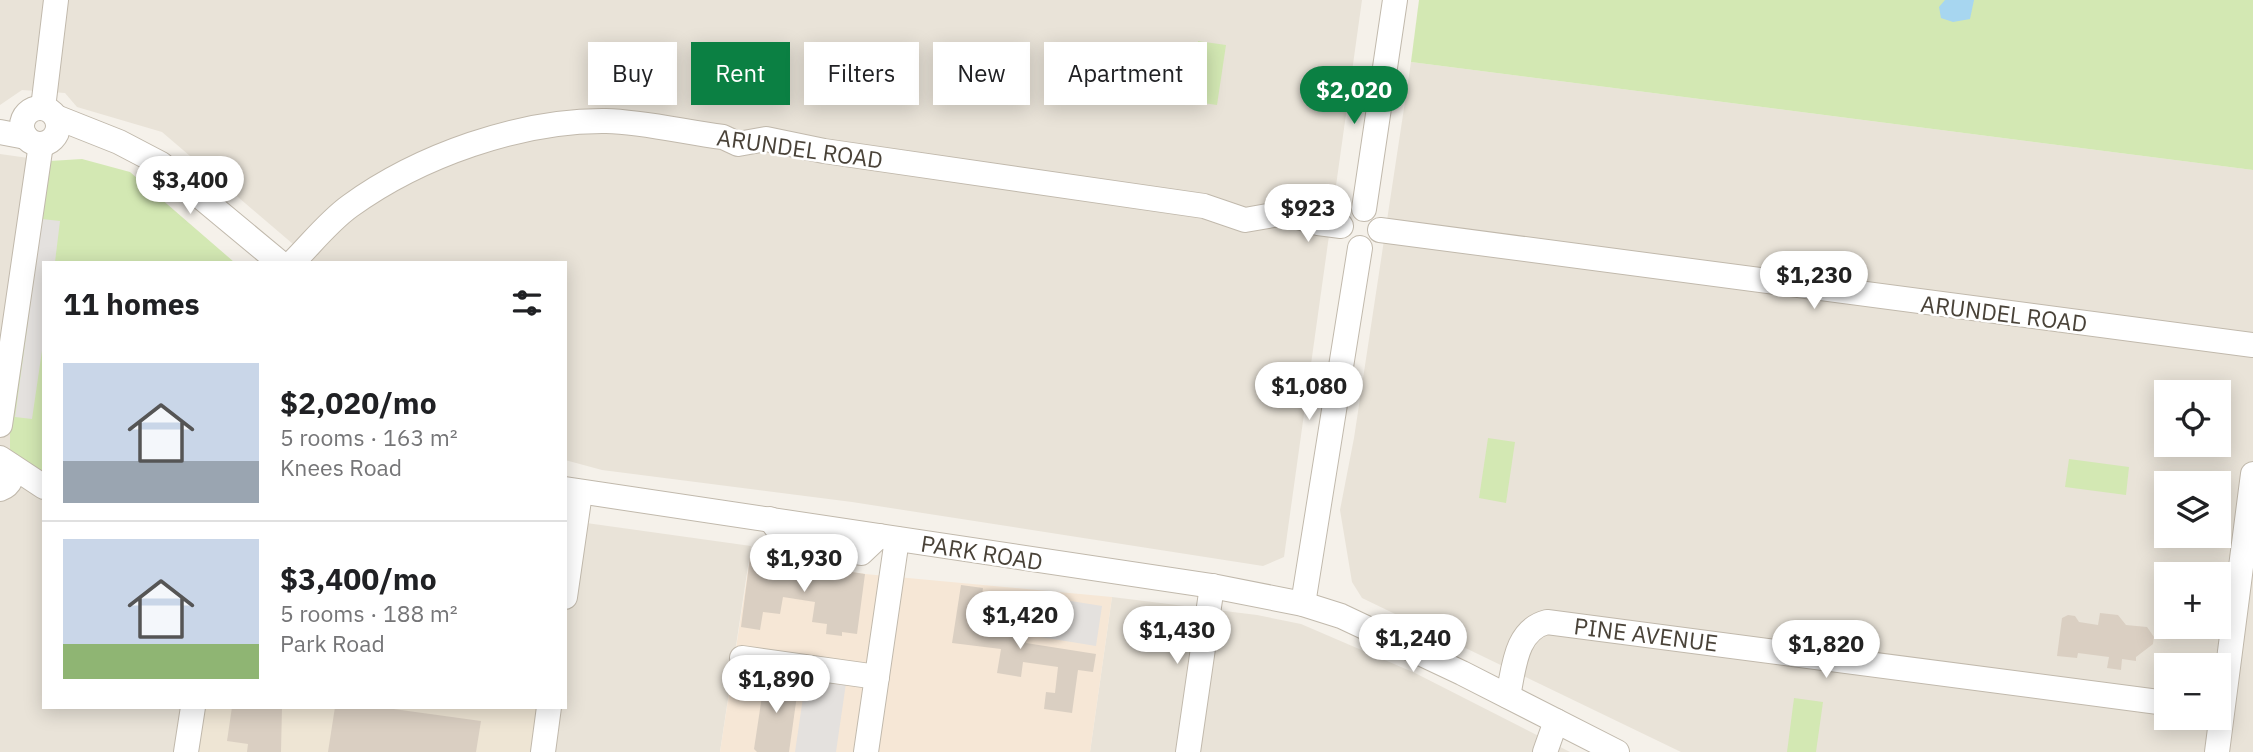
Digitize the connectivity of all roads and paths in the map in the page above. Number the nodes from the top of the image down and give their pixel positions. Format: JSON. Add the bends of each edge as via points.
{"nodes":[{"id":1,"x":56,"y":0,"type":"edge"},
{"id":2,"x":1395,"y":0,"type":"edge"},
{"id":3,"x":0,"y":119,"type":"edge"},
{"id":4,"x":41,"y":126,"type":"junction"},
{"id":5,"x":0,"y":132,"type":"edge"},
{"id":6,"x":1364,"y":209,"type":"junction"},
{"id":7,"x":1341,"y":226,"type":"junction"},
{"id":8,"x":1380,"y":230,"type":"junction"},
{"id":9,"x":1360,"y":247,"type":"junction"},
{"id":10,"x":278,"y":261,"type":"edge"},
{"id":11,"x":294,"y":261,"type":"edge"},
{"id":12,"x":2253,"y":345,"type":"edge"},
{"id":13,"x":2,"y":418,"type":"edge"},
{"id":14,"x":5,"y":471,"type":"edge"},
{"id":15,"x":2253,"y":474,"type":"edge"},
{"id":16,"x":42,"y":488,"type":"edge"},
{"id":17,"x":573,"y":491,"type":"edge"},
{"id":18,"x":888,"y":537,"type":"junction"},
{"id":19,"x":567,"y":570,"type":"edge"},
{"id":20,"x":1212,"y":586,"type":"junction"},
{"id":21,"x":1303,"y":604,"type":"junction"},
{"id":22,"x":2229,"y":653,"type":"edge"},
{"id":23,"x":742,"y":658,"type":"dead end"},
{"id":24,"x":877,"y":677,"type":"junction"},
{"id":25,"x":1508,"y":696,"type":"junction"},
{"id":26,"x":2154,"y":701,"type":"edge"},
{"id":27,"x":193,"y":709,"type":"edge"},
{"id":28,"x":549,"y":709,"type":"edge"},
{"id":29,"x":1556,"y":721,"type":"junction"},
{"id":30,"x":2219,"y":730,"type":"edge"},
{"id":31,"x":186,"y":752,"type":"edge"},
{"id":32,"x":543,"y":752,"type":"edge"},
{"id":33,"x":866,"y":752,"type":"edge"},
{"id":34,"x":1188,"y":752,"type":"edge"},
{"id":35,"x":1545,"y":752,"type":"edge"},
{"id":36,"x":1617,"y":752,"type":"edge"},
{"id":37,"x":2217,"y":752,"type":"edge"}],
"edges":[{"from":1,"to":4,"type":"street"},
{"from":2,"to":6,"type":"street"},
{"from":3,"to":4,"type":"street"},
{"from":4,"to":5,"type":"street"},
{"from":4,"to":10,"type":"street","via":[[105,137],[161,164]]},
{"from":4,"to":13,"type":"street"},
{"from":6,"to":7,"type":"street","via":[[1352,211]]},
{"from":6,"to":8,"type":"street","via":[[1374,214]]},
{"from":7,"to":9,"type":"street","via":[[1344,238]]},
{"from":7,"to":11,"type":"street","name":"ARUNDEL ROAD","via":[[1285,213],[1245,220],[1204,206],[766,139],[738,144],[723,136],[608,121],[577,122],[537,127],[433,158],[349,206]]},
{"from":8,"to":9,"type":"street","via":[[1371,244]]},
{"from":8,"to":12,"type":"street","name":"ARUNDEL ROAD"},
{"from":9,"to":21,"type":"street"},
{"from":13,"to":14,"type":"street"},
{"from":14,"to":16,"type":"street"},
{"from":15,"to":22,"type":"street"},
{"from":17,"to":18,"type":"street","name":"PARK ROAD"},
{"from":17,"to":19,"type":"street"},
{"from":18,"to":20,"type":"street","name":"PARK ROAD"},
{"from":18,"to":24,"type":"street"},
{"from":20,"to":21,"type":"street","name":"PARK ROAD"},
{"from":20,"to":34,"type":"street"},
{"from":21,"to":25,"type":"street","name":"PARK ROAD","via":[[1379,633]]},
{"from":23,"to":24,"type":"street"},
{"from":24,"to":33,"type":"street"},
{"from":25,"to":26,"type":"street","name":"PINE AVENUE","via":[[1522,640],[1532,627],[1547,622]]},
{"from":25,"to":29,"type":"street","name":"PARK ROAD"},
{"from":27,"to":31,"type":"street"},
{"from":28,"to":32,"type":"street"},
{"from":29,"to":35,"type":"street"},
{"from":29,"to":36,"type":"street","name":"PARK ROAD"},
{"from":30,"to":37,"type":"street"}]}
